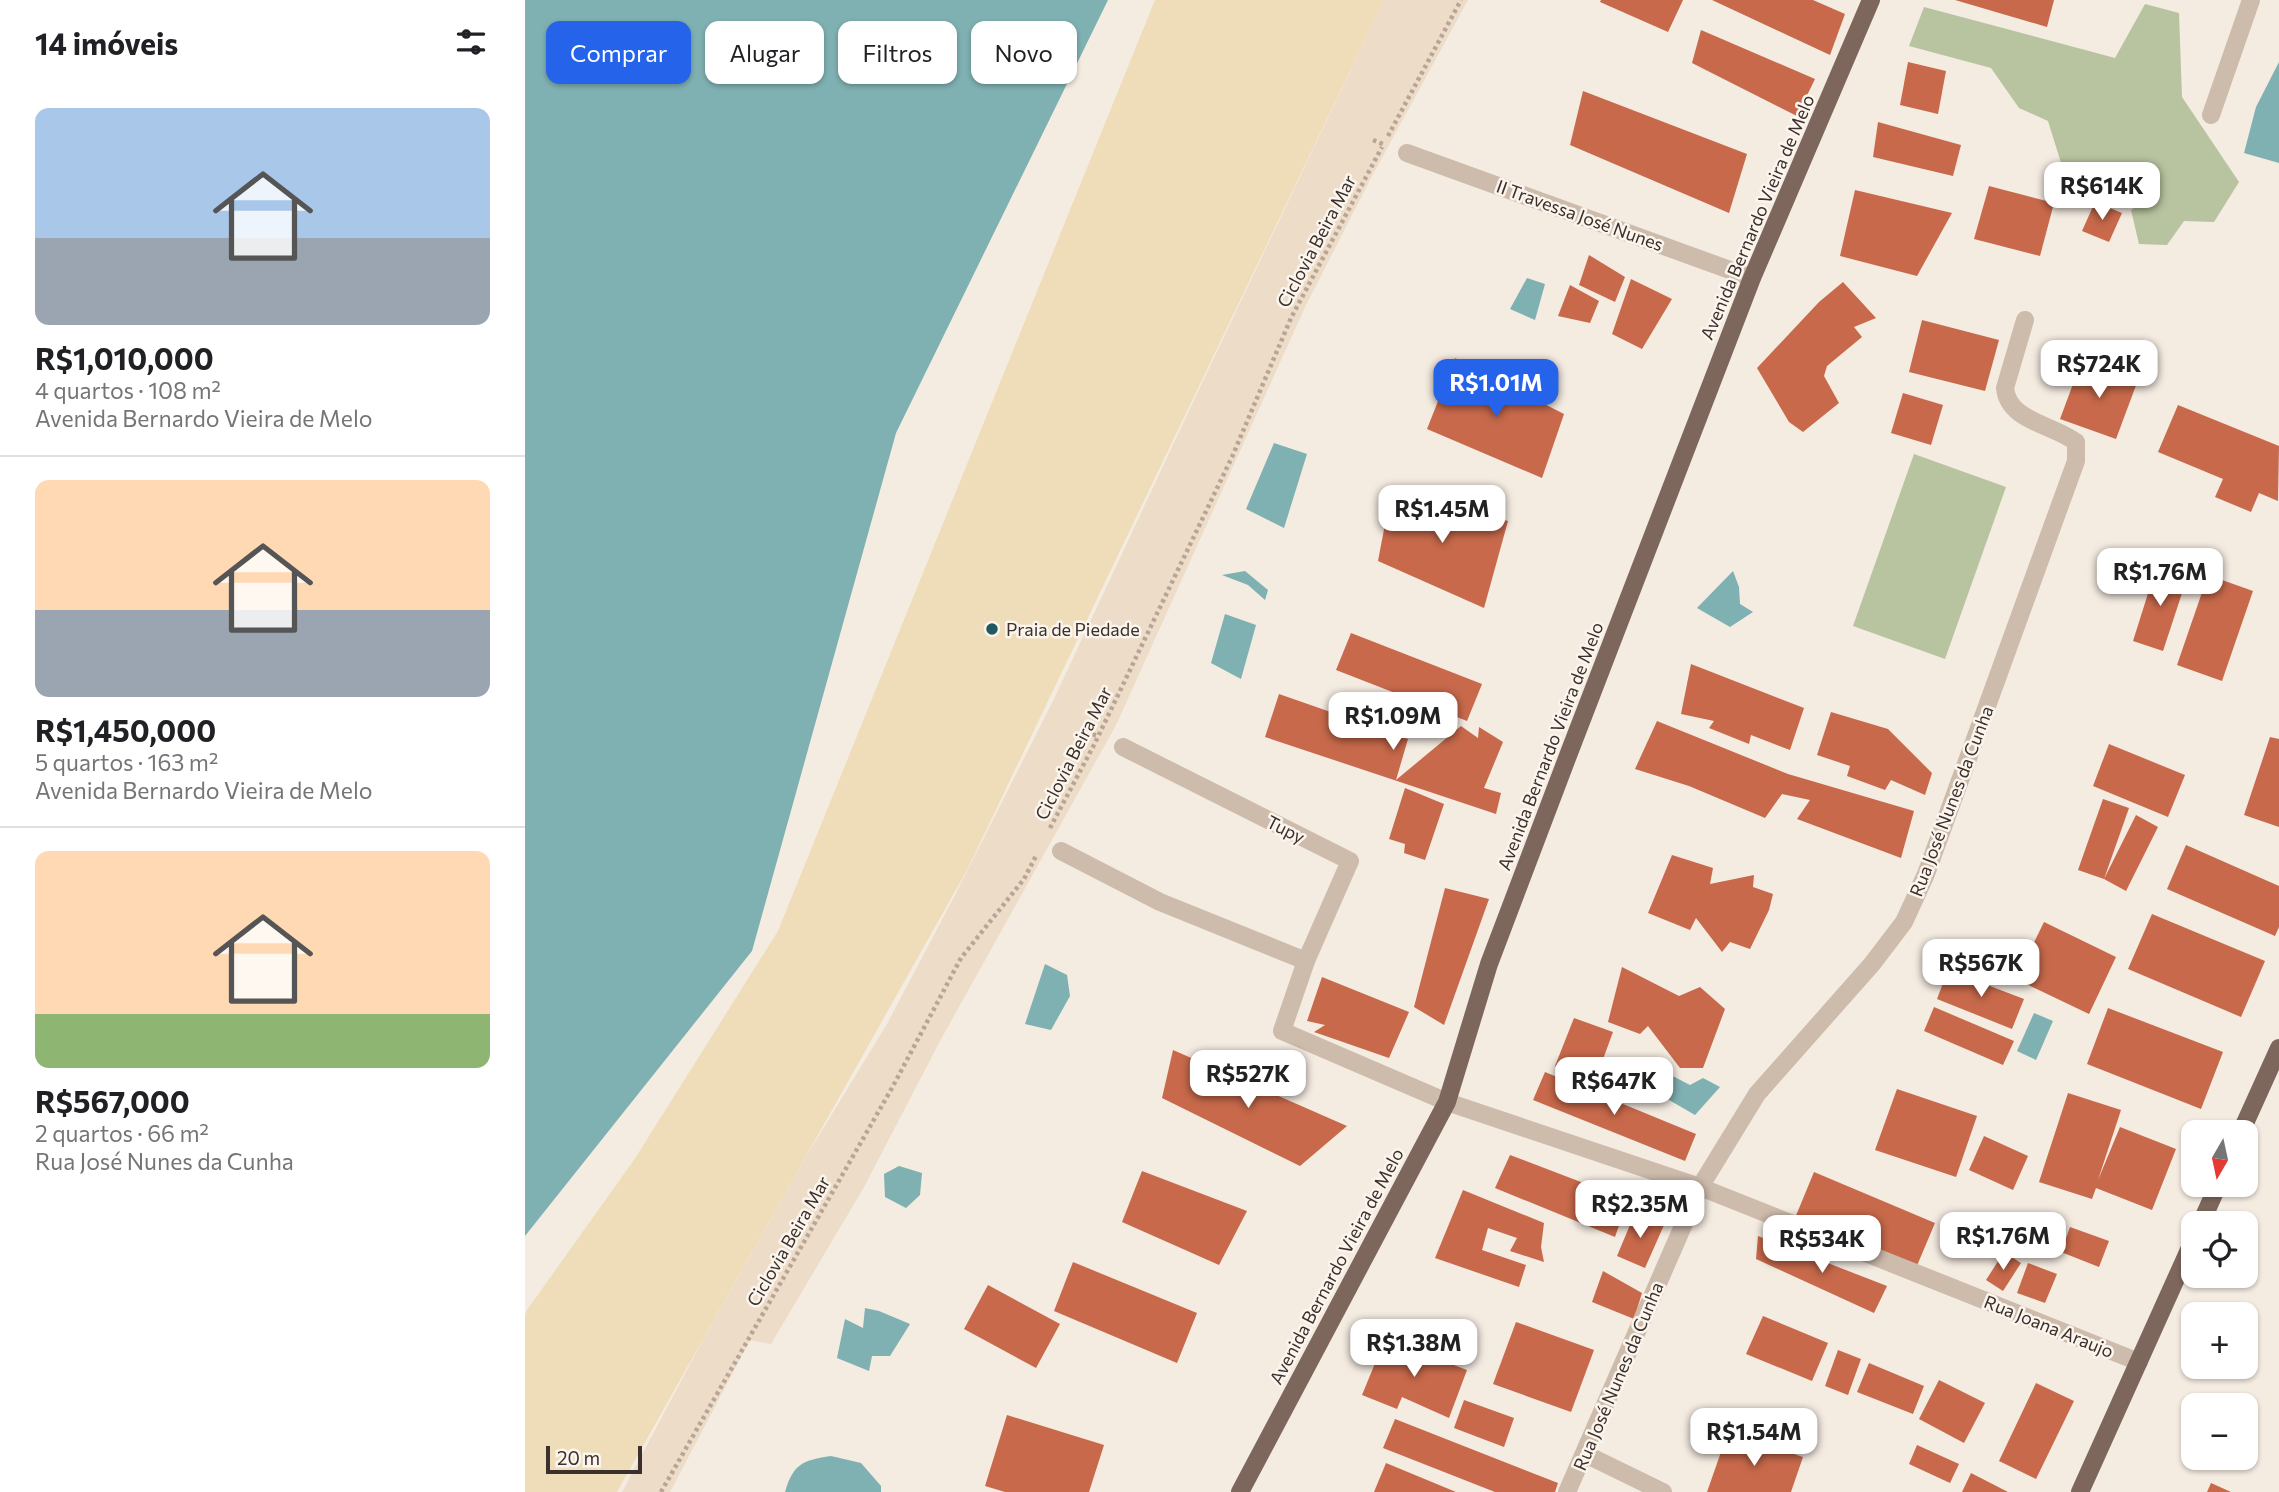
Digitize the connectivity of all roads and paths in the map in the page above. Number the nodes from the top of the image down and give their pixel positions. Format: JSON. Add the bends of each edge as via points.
{"nodes":[{"id":1,"x":1461,"y":0,"type":"edge"},
{"id":2,"x":1871,"y":0,"type":"edge"},
{"id":3,"x":2251,"y":0,"type":"edge"},
{"id":4,"x":2211,"y":115,"type":"dead end"},
{"id":5,"x":1407,"y":153,"type":"dead end"},
{"id":6,"x":1752,"y":278,"type":"junction"},
{"id":7,"x":2025,"y":320,"type":"dead end"},
{"id":8,"x":1123,"y":747,"type":"dead end"},
{"id":9,"x":1049,"y":831,"type":"dead end"},
{"id":10,"x":1043,"y":842,"type":"dead end"},
{"id":11,"x":1061,"y":851,"type":"dead end"},
{"id":12,"x":1306,"y":961,"type":"junction"},
{"id":13,"x":2279,"y":1048,"type":"edge"},
{"id":14,"x":1447,"y":1102,"type":"junction"},
{"id":15,"x":2246,"y":1120,"type":"edge"},
{"id":16,"x":1700,"y":1187,"type":"junction"},
{"id":17,"x":2181,"y":1268,"type":"edge"},
{"id":18,"x":2139,"y":1362,"type":"junction"},
{"id":19,"x":1585,"y":1454,"type":"junction"},
{"id":20,"x":661,"y":1492,"type":"edge"},
{"id":21,"x":1240,"y":1492,"type":"edge"},
{"id":22,"x":1567,"y":1492,"type":"edge"},
{"id":23,"x":1663,"y":1492,"type":"edge"},
{"id":24,"x":2080,"y":1492,"type":"edge"}],
"edges":[{"from":1,"to":9,"type":"path","name":"Ciclovia Beira Mar","via":[[1291,318],[1232,457]]},
{"from":2,"to":6,"type":"main road","name":"Avenida Bernardo Vieira de Melo"},
{"from":3,"to":4,"type":"street"},
{"from":5,"to":6,"type":"street","name":"II Travessa José Nunes"},
{"from":6,"to":14,"type":"main road","name":"Avenida Bernardo Vieira de Melo","via":[[1493,952]]},
{"from":7,"to":16,"type":"street","name":"Rua José Nunes da Cunha","via":[[2005,399],[2014,411],[2076,442],[2076,461],[1926,874],[1904,922],[1757,1094]]},
{"from":8,"to":12,"type":"street","name":"Tupy","via":[[1350,861]]},
{"from":10,"to":20,"type":"path","name":"Ciclovia Beira Mar","via":[[1024,879],[961,958],[892,1088]]},
{"from":11,"to":12,"type":"street","via":[[1160,902]]},
{"from":12,"to":14,"type":"street","name":"Tupy","via":[[1282,1031]]},
{"from":13,"to":15,"type":"main road"},
{"from":14,"to":16,"type":"street","name":"Rua Joana Araujo"},
{"from":14,"to":21,"type":"main road","name":"Avenida Bernardo Vieira de Melo"},
{"from":16,"to":18,"type":"street","name":"Rua Joana Araujo"},
{"from":16,"to":19,"type":"street","name":"Rua José Nunes da Cunha"},
{"from":17,"to":18,"type":"main road"},
{"from":18,"to":24,"type":"main road"},
{"from":19,"to":22,"type":"street","name":"Rua José Nunes da Cunha"},
{"from":19,"to":23,"type":"street"}]}
